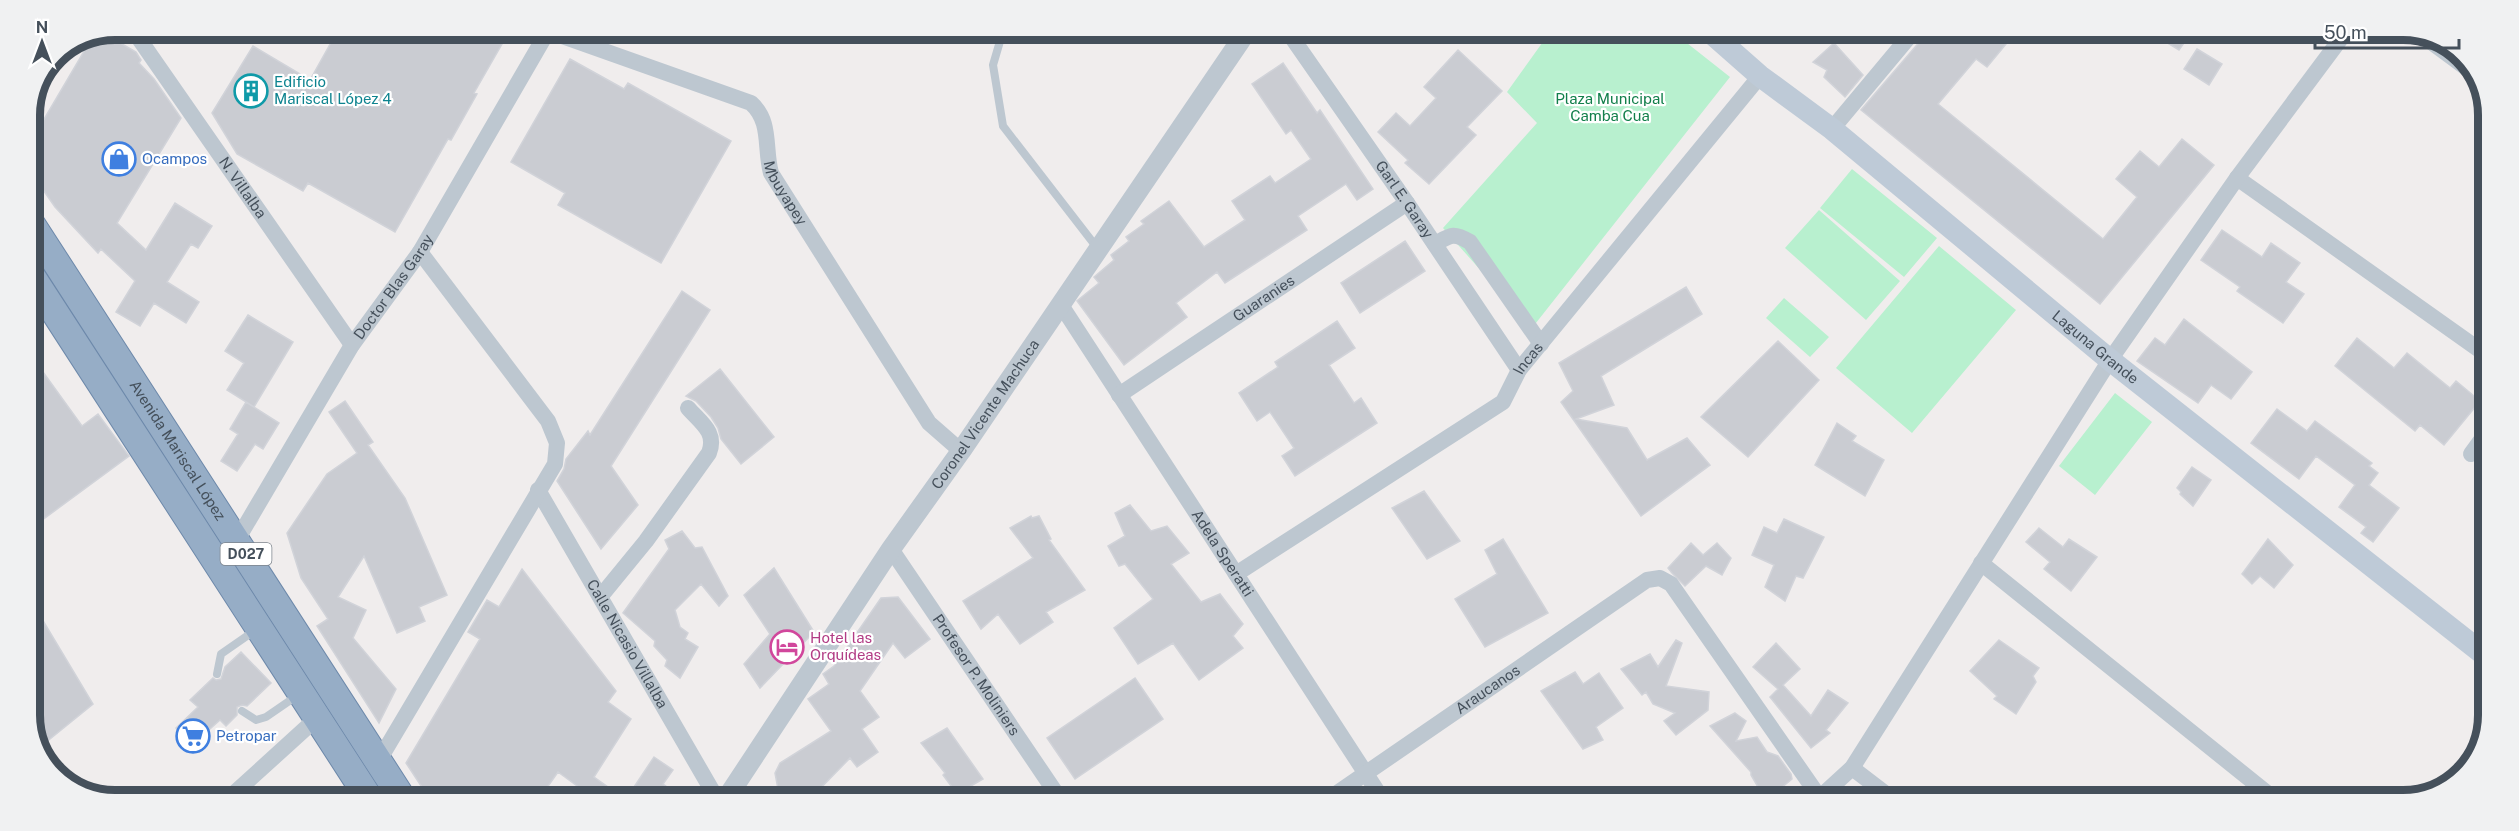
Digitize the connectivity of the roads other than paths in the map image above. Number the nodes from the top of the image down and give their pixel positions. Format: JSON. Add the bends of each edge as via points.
{"nodes":[{"id":1,"x":142,"y":41,"type":"edge"},
{"id":2,"x":542,"y":41,"type":"edge"},
{"id":3,"x":576,"y":41,"type":"edge"},
{"id":4,"x":1000,"y":41,"type":"edge"},
{"id":5,"x":1236,"y":41,"type":"edge"},
{"id":6,"x":1294,"y":41,"type":"edge"},
{"id":7,"x":1720,"y":41,"type":"edge"},
{"id":8,"x":1905,"y":41,"type":"edge"},
{"id":9,"x":2339,"y":41,"type":"edge"},
{"id":10,"x":1760,"y":76,"type":"junction"},
{"id":11,"x":1832,"y":129,"type":"junction"},
{"id":12,"x":2237,"y":178,"type":"junction"},
{"id":13,"x":1407,"y":203,"type":"junction"},
{"id":14,"x":40,"y":238,"type":"edge"},
{"id":15,"x":1435,"y":244,"type":"junction"},
{"id":16,"x":1099,"y":250,"type":"junction"},
{"id":17,"x":420,"y":252,"type":"junction"},
{"id":18,"x":40,"y":290,"type":"edge"},
{"id":19,"x":1061,"y":305,"type":"junction"},
{"id":20,"x":1541,"y":344,"type":"junction"},
{"id":21,"x":352,"y":345,"type":"junction"},
{"id":22,"x":2478,"y":349,"type":"edge"},
{"id":23,"x":2110,"y":360,"type":"junction"},
{"id":24,"x":1519,"y":370,"type":"junction"},
{"id":25,"x":1119,"y":395,"type":"junction"},
{"id":26,"x":688,"y":408,"type":"dead end"},
{"id":27,"x":2478,"y":444,"type":"edge"},
{"id":28,"x":961,"y":451,"type":"junction"},
{"id":29,"x":2471,"y":454,"type":"dead end"},
{"id":30,"x":538,"y":490,"type":"junction"},
{"id":31,"x":237,"y":540,"type":"junction"},
{"id":32,"x":891,"y":549,"type":"junction"},
{"id":33,"x":1981,"y":563,"type":"junction"},
{"id":34,"x":1236,"y":574,"type":"junction"},
{"id":35,"x":601,"y":596,"type":"junction"},
{"id":36,"x":258,"y":629,"type":"junction"},
{"id":37,"x":2478,"y":650,"type":"edge"},
{"id":38,"x":217,"y":674,"type":"dead end"},
{"id":39,"x":301,"y":693,"type":"junction"},
{"id":40,"x":242,"y":711,"type":"dead end"},
{"id":41,"x":317,"y":718,"type":"junction"},
{"id":42,"x":378,"y":762,"type":"junction"},
{"id":43,"x":1852,"y":768,"type":"junction"},
{"id":44,"x":1366,"y":774,"type":"junction"},
{"id":45,"x":238,"y":790,"type":"edge"},
{"id":46,"x":364,"y":790,"type":"edge"},
{"id":47,"x":397,"y":790,"type":"edge"},
{"id":48,"x":712,"y":790,"type":"edge"},
{"id":49,"x":732,"y":790,"type":"edge"},
{"id":50,"x":1054,"y":790,"type":"edge"},
{"id":51,"x":1342,"y":790,"type":"edge"},
{"id":52,"x":1376,"y":790,"type":"edge"},
{"id":53,"x":1812,"y":790,"type":"edge"},
{"id":54,"x":1828,"y":790,"type":"edge"},
{"id":55,"x":1881,"y":790,"type":"edge"},
{"id":56,"x":2263,"y":790,"type":"edge"}],
"edges":[{"from":1,"to":21,"type":"street","name":"N. Villalba"},
{"from":2,"to":17,"type":"street","name":"Doctor Blas Garay"},
{"from":3,"to":28,"type":"street","name":"Mbuyapey","via":[[751,103],[760,111],[765,122],[771,173],[929,423]]},
{"from":4,"to":16,"type":"lane","via":[[993,65],[1003,126]]},
{"from":5,"to":16,"type":"street","name":"Coronel Vicente Machuca"},
{"from":6,"to":13,"type":"street","name":"Garl E. Garay"},
{"from":7,"to":10,"type":"main road","name":"Laguna Grande"},
{"from":8,"to":11,"type":"street"},
{"from":9,"to":12,"type":"street"},
{"from":10,"to":11,"type":"main road","name":"Laguna Grande"},
{"from":10,"to":20,"type":"street","name":"Incas"},
{"from":11,"to":23,"type":"main road","name":"Laguna Grande"},
{"from":12,"to":22,"type":"street"},
{"from":12,"to":23,"type":"street"},
{"from":13,"to":15,"type":"street","name":"Garl E. Garay"},
{"from":13,"to":25,"type":"street","name":"Guaranies"},
{"from":14,"to":31,"type":"highway","name":"Avenida Mariscal López","number":"D027"},
{"from":15,"to":20,"type":"street","via":[[1454,234],[1470,242]]},
{"from":15,"to":24,"type":"street","name":"Garl E. Garay"},
{"from":16,"to":19,"type":"street","name":"Coronel Vicente Machuca"},
{"from":17,"to":21,"type":"street","name":"Doctor Blas Garay"},
{"from":17,"to":30,"type":"street","via":[[548,421],[557,443],[555,464]]},
{"from":18,"to":36,"type":"highway","name":"Avenida Mariscal López","number":"D027"},
{"from":19,"to":25,"type":"street","name":"Adela Speratti"},
{"from":19,"to":28,"type":"street","name":"Coronel Vicente Machuca"},
{"from":20,"to":24,"type":"street","name":"Incas"},
{"from":21,"to":31,"type":"street","name":"Doctor Blas Garay"},
{"from":23,"to":33,"type":"street"},
{"from":23,"to":37,"type":"main road","name":"Laguna Grande"},
{"from":24,"to":34,"type":"street","name":"Incas","via":[[1503,402]]},
{"from":25,"to":34,"type":"street","name":"Adela Speratti"},
{"from":26,"to":35,"type":"street","via":[[711,435],[709,453]]},
{"from":27,"to":29,"type":"street"},
{"from":28,"to":32,"type":"street","name":"Coronel Vicente Machuca"},
{"from":30,"to":35,"type":"street","name":"Calle Nicasio Villalba"},
{"from":30,"to":42,"type":"street"},
{"from":31,"to":42,"type":"highway","name":"Avenida Mariscal López","number":"D027"},
{"from":32,"to":49,"type":"street","name":"Coronel Vicente Machuca"},
{"from":32,"to":50,"type":"street","name":"Profesor P. Moliniers"},
{"from":33,"to":43,"type":"street"},
{"from":33,"to":56,"type":"street"},
{"from":34,"to":44,"type":"street","name":"Adela Speratti"},
{"from":35,"to":48,"type":"street","name":"Calle Nicasio Villalba"},
{"from":36,"to":38,"type":"lane","via":[[221,654]]},
{"from":36,"to":39,"type":"highway","name":"Avenida Mariscal López","number":"D027"},
{"from":39,"to":40,"type":"lane","via":[[266,717],[256,720]]},
{"from":39,"to":41,"type":"highway","name":"Avenida Mariscal López","number":"D027"},
{"from":41,"to":45,"type":"street"},
{"from":41,"to":46,"type":"highway","name":"Avenida Mariscal López","number":"D027"},
{"from":42,"to":47,"type":"highway","name":"Avenida Mariscal López","number":"D027"},
{"from":43,"to":54,"type":"street"},
{"from":43,"to":55,"type":"street"},
{"from":44,"to":51,"type":"street","name":"Araucanos"},
{"from":44,"to":52,"type":"street","name":"Adela Speratti"},
{"from":44,"to":53,"type":"street","name":"Araucanos","via":[[1647,580],[1660,578],[1671,584]]}]}
